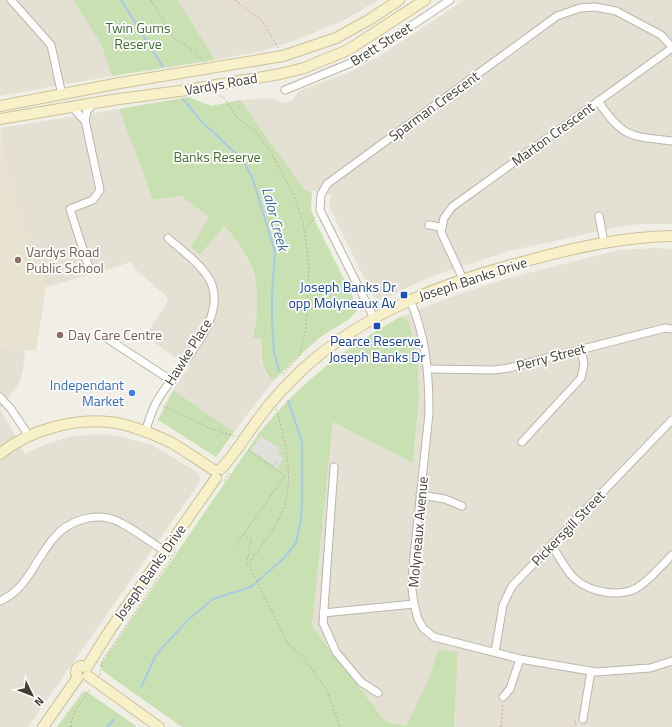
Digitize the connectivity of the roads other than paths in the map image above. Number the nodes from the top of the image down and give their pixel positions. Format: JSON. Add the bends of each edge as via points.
{"nodes":[{"id":1,"x":11,"y":0,"type":"edge"},
{"id":2,"x":399,"y":0,"type":"edge"},
{"id":3,"x":425,"y":0,"type":"edge"},
{"id":4,"x":450,"y":0,"type":"edge"},
{"id":5,"x":578,"y":0,"type":"edge"},
{"id":6,"x":580,"y":8,"type":"junction"},
{"id":7,"x":672,"y":47,"type":"edge"},
{"id":8,"x":120,"y":83,"type":"junction"},
{"id":9,"x":285,"y":90,"type":"dead end"},
{"id":10,"x":62,"y":94,"type":"junction"},
{"id":11,"x":163,"y":94,"type":"junction"},
{"id":12,"x":598,"y":101,"type":"junction"},
{"id":13,"x":94,"y":103,"type":"junction"},
{"id":14,"x":0,"y":106,"type":"edge"},
{"id":15,"x":70,"y":107,"type":"junction"},
{"id":16,"x":0,"y":119,"type":"edge"},
{"id":17,"x":85,"y":121,"type":"junction"},
{"id":18,"x":672,"y":141,"type":"edge"},
{"id":19,"x":599,"y":216,"type":"dead end"},
{"id":20,"x":429,"y":225,"type":"dead end"},
{"id":21,"x":441,"y":227,"type":"junction"},
{"id":22,"x":672,"y":236,"type":"edge"},
{"id":23,"x":168,"y":238,"type":"dead end"},
{"id":24,"x":604,"y":242,"type":"junction"},
{"id":25,"x":88,"y":265,"type":"dead end"},
{"id":26,"x":463,"y":279,"type":"junction"},
{"id":27,"x":410,"y":300,"type":"junction"},
{"id":28,"x":374,"y":318,"type":"junction"},
{"id":29,"x":672,"y":329,"type":"edge"},
{"id":30,"x":105,"y":337,"type":"dead end"},
{"id":31,"x":581,"y":349,"type":"junction"},
{"id":32,"x":428,"y":369,"type":"junction"},
{"id":33,"x":172,"y":381,"type":"junction"},
{"id":34,"x":0,"y":397,"type":"edge"},
{"id":35,"x":672,"y":420,"type":"edge"},
{"id":36,"x":145,"y":431,"type":"junction"},
{"id":37,"x":29,"y":436,"type":"junction"},
{"id":38,"x":522,"y":442,"type":"dead end"},
{"id":39,"x":0,"y":454,"type":"edge"},
{"id":40,"x":334,"y":467,"type":"dead end"},
{"id":41,"x":219,"y":474,"type":"junction"},
{"id":42,"x":420,"y":496,"type":"junction"},
{"id":43,"x":462,"y":506,"type":"dead end"},
{"id":44,"x":552,"y":546,"type":"junction"},
{"id":45,"x":165,"y":551,"type":"junction"},
{"id":46,"x":672,"y":555,"type":"edge"},
{"id":47,"x":0,"y":601,"type":"edge"},
{"id":48,"x":414,"y":604,"type":"junction"},
{"id":49,"x":323,"y":613,"type":"junction"},
{"id":50,"x":496,"y":652,"type":"junction"},
{"id":51,"x":520,"y":659,"type":"junction"},
{"id":52,"x":672,"y":661,"type":"edge"},
{"id":53,"x":591,"y":671,"type":"junction"},
{"id":54,"x":84,"y":673,"type":"junction"},
{"id":55,"x":378,"y":693,"type":"dead end"},
{"id":56,"x":503,"y":697,"type":"road end"},
{"id":57,"x":583,"y":719,"type":"dead end"},
{"id":58,"x":43,"y":727,"type":"edge"},
{"id":59,"x":159,"y":727,"type":"edge"}],
"edges":[{"from":1,"to":10,"type":"street","via":[[51,45]]},
{"from":2,"to":8,"type":"street","name":"Vardys Road","via":[[348,32],[303,51]]},
{"from":3,"to":11,"type":"street","name":"Vardys Road","via":[[353,47],[317,64],[280,74]]},
{"from":4,"to":9,"type":"street","name":"Brett Street","via":[[363,58]]},
{"from":5,"to":6,"type":"street"},
{"from":6,"to":7,"type":"street","name":"Sparman Crescent","via":[[595,7],[616,12],[661,35]]},
{"from":6,"to":28,"type":"street","name":"Sparman Crescent","via":[[557,16],[332,180],[323,190],[320,210]]},
{"from":7,"to":12,"type":"street","name":"Marton Crescent"},
{"from":8,"to":10,"type":"street","name":"Vardys Road"},
{"from":8,"to":11,"type":"street","via":[[130,86],[165,81],[168,82],[169,88]]},
{"from":10,"to":14,"type":"street","name":"Vardys Road"},
{"from":11,"to":13,"type":"street","name":"Vardys Road"},
{"from":12,"to":18,"type":"street","via":[[619,129],[629,134]]},
{"from":12,"to":21,"type":"street","name":"Marton Crescent","via":[[452,207]]},
{"from":13,"to":15,"type":"street","name":"Vardys Road"},
{"from":13,"to":17,"type":"street","via":[[86,114]]},
{"from":15,"to":16,"type":"street","name":"Vardys Road"},
{"from":15,"to":17,"type":"street"},
{"from":17,"to":25,"type":"street","via":[[100,190],[93,200],[70,209]]},
{"from":19,"to":24,"type":"street"},
{"from":20,"to":21,"type":"street"},
{"from":21,"to":26,"type":"street","via":[[443,238]]},
{"from":22,"to":24,"type":"street","name":"Joseph Banks Drive"},
{"from":23,"to":33,"type":"street","name":"Hawke Place","via":[[208,277],[214,294],[210,321]]},
{"from":24,"to":26,"type":"street","name":"Joseph Banks Drive"},
{"from":26,"to":27,"type":"street","name":"Joseph Banks Drive"},
{"from":27,"to":28,"type":"street","name":"Joseph Banks Drive"},
{"from":27,"to":32,"type":"street","name":"Molyneaux Avenue","via":[[420,324]]},
{"from":28,"to":41,"type":"street","name":"Joseph Banks Drive","via":[[327,349],[289,382],[267,406]]},
{"from":29,"to":31,"type":"street","name":"Perry Street","via":[[664,328]]},
{"from":30,"to":33,"type":"street"},
{"from":31,"to":32,"type":"street","name":"Perry Street","via":[[494,370]]},
{"from":31,"to":38,"type":"street","via":[[584,364],[581,378]]},
{"from":32,"to":42,"type":"street","name":"Molyneaux Avenue","via":[[429,413]]},
{"from":33,"to":36,"type":"street","name":"Hawke Place","via":[[156,402]]},
{"from":34,"to":37,"type":"street"},
{"from":35,"to":44,"type":"street","name":"Pickersgill Street"},
{"from":36,"to":37,"type":"street","via":[[109,422],[83,422]]},
{"from":36,"to":41,"type":"street","via":[[169,442]]},
{"from":37,"to":39,"type":"street"},
{"from":40,"to":49,"type":"street"},
{"from":41,"to":45,"type":"street","name":"Joseph Banks Drive"},
{"from":42,"to":43,"type":"street","via":[[445,499]]},
{"from":42,"to":48,"type":"street","name":"Molyneaux Avenue","via":[[413,566]]},
{"from":44,"to":46,"type":"street","via":[[574,579],[587,587],[613,593],[631,591],[641,585]]},
{"from":44,"to":50,"type":"street","name":"Pickersgill Street","via":[[512,586],[503,605]]},
{"from":45,"to":47,"type":"street","via":[[120,522],[106,517],[86,518],[59,532],[22,586]]},
{"from":45,"to":54,"type":"street","name":"Joseph Banks Drive","via":[[108,633]]},
{"from":48,"to":49,"type":"street"},
{"from":48,"to":50,"type":"street","name":"Molyneaux Avenue","via":[[423,628],[434,637]]},
{"from":49,"to":55,"type":"street","via":[[323,623],[336,652],[361,682]]},
{"from":50,"to":51,"type":"street","name":"Molyneaux Avenue"},
{"from":51,"to":53,"type":"street","name":"Molyneaux Avenue"},
{"from":51,"to":56,"type":"street","via":[[510,689]]},
{"from":52,"to":53,"type":"street","name":"Molyneaux Avenue","via":[[650,668]]},
{"from":53,"to":57,"type":"street"},
{"from":54,"to":58,"type":"street","name":"Joseph Banks Drive"},
{"from":54,"to":59,"type":"street"}]}
